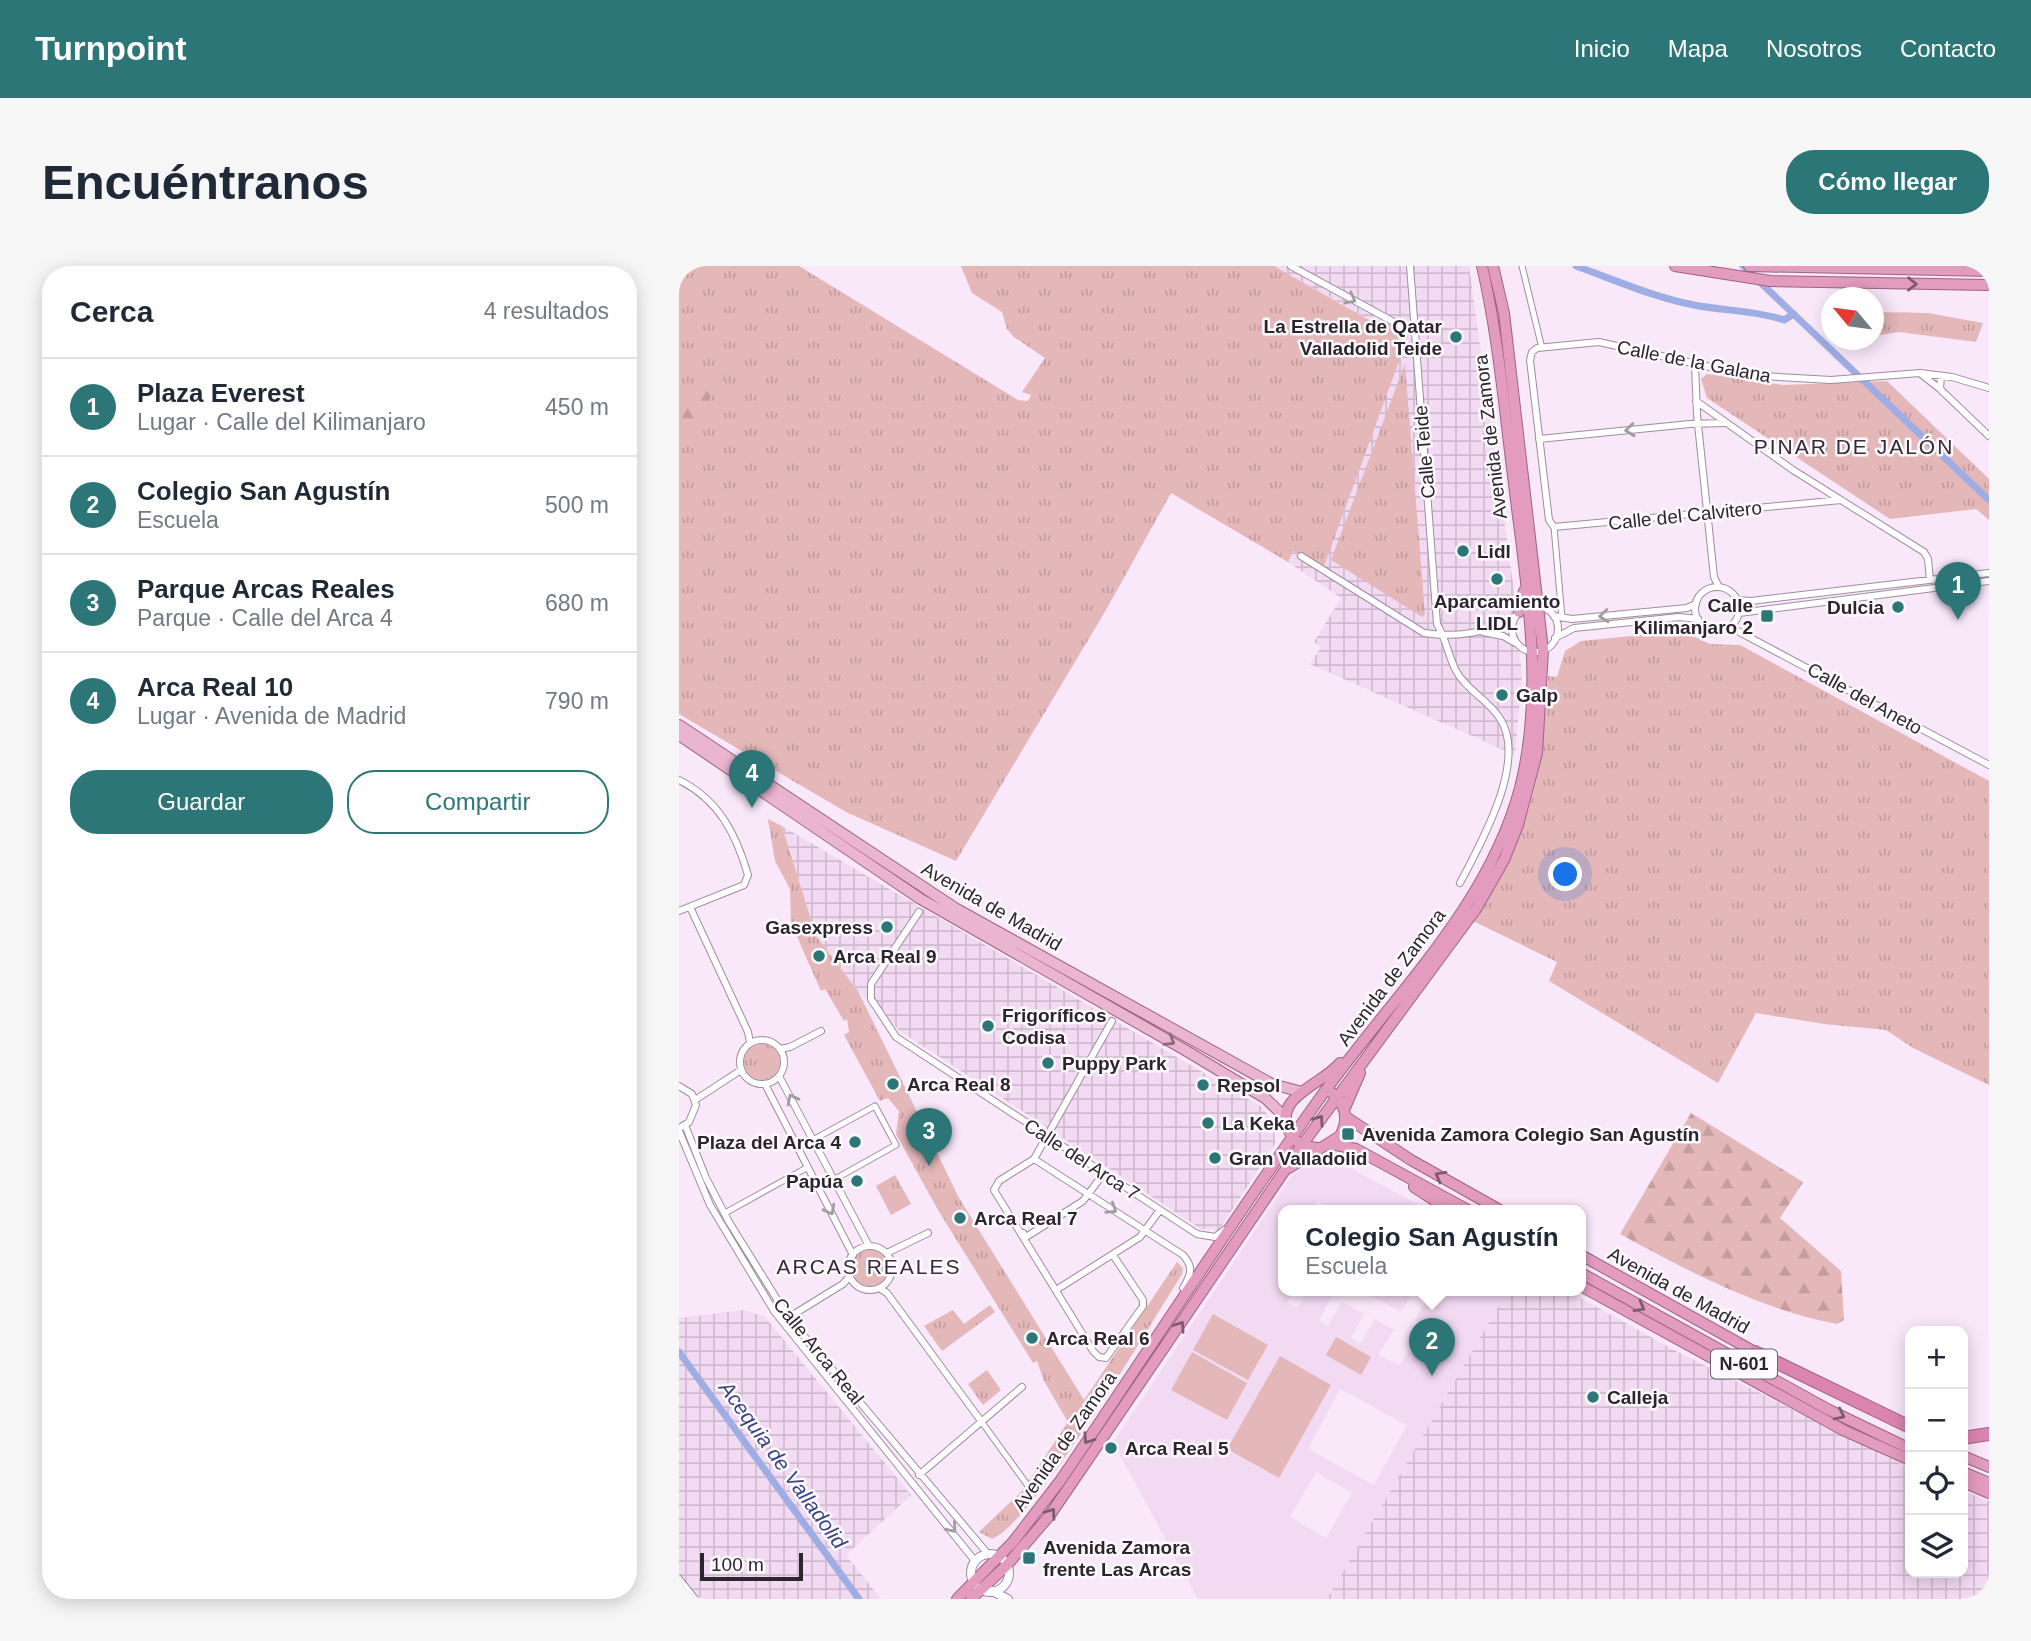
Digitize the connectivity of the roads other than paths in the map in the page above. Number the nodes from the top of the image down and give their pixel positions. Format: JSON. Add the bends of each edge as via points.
{"nodes":[{"id":1,"x":1291,"y":266,"type":"edge"},
{"id":2,"x":1410,"y":266,"type":"edge"},
{"id":3,"x":1482,"y":266,"type":"edge"},
{"id":4,"x":1493,"y":266,"type":"edge"},
{"id":5,"x":1499,"y":266,"type":"edge"},
{"id":6,"x":1522,"y":266,"type":"edge"},
{"id":7,"x":1675,"y":266,"type":"edge"},
{"id":8,"x":1749,"y":266,"type":"edge"},
{"id":9,"x":1876,"y":267,"type":"edge"},
{"id":10,"x":1765,"y":268,"type":"edge"},
{"id":11,"x":1959,"y":268,"type":"edge"},
{"id":12,"x":1989,"y":271,"type":"edge"},
{"id":13,"x":1989,"y":285,"type":"edge"},
{"id":14,"x":1504,"y":313,"type":"junction"},
{"id":15,"x":1414,"y":332,"type":"junction"},
{"id":16,"x":1542,"y":348,"type":"junction"},
{"id":17,"x":1695,"y":364,"type":"junction"},
{"id":18,"x":1920,"y":373,"type":"junction"},
{"id":19,"x":1941,"y":376,"type":"junction"},
{"id":20,"x":1989,"y":388,"type":"edge"},
{"id":21,"x":1940,"y":389,"type":"junction"},
{"id":22,"x":1696,"y":401,"type":"junction"},
{"id":23,"x":1725,"y":423,"type":"junction"},
{"id":24,"x":1698,"y":424,"type":"junction"},
{"id":25,"x":1989,"y":436,"type":"edge"},
{"id":26,"x":1539,"y":439,"type":"junction"},
{"id":27,"x":1818,"y":486,"type":"junction"},
{"id":28,"x":1841,"y":500,"type":"junction"},
{"id":29,"x":1819,"y":502,"type":"junction"},
{"id":30,"x":1707,"y":513,"type":"junction"},
{"id":31,"x":1552,"y":525,"type":"junction"},
{"id":32,"x":1301,"y":556,"type":"dead end"},
{"id":33,"x":1989,"y":573,"type":"edge"},
{"id":34,"x":1714,"y":577,"type":"junction"},
{"id":35,"x":1930,"y":580,"type":"junction"},
{"id":36,"x":1989,"y":581,"type":"edge"},
{"id":37,"x":1530,"y":583,"type":"junction"},
{"id":38,"x":1719,"y":587,"type":"junction"},
{"id":39,"x":1709,"y":588,"type":"junction"},
{"id":40,"x":1737,"y":600,"type":"junction"},
{"id":41,"x":1696,"y":604,"type":"junction"},
{"id":42,"x":1534,"y":611,"type":"junction"},
{"id":43,"x":1739,"y":613,"type":"junction"},
{"id":44,"x":1562,"y":618,"type":"junction"},
{"id":45,"x":1698,"y":619,"type":"junction"},
{"id":46,"x":1733,"y":624,"type":"junction"},
{"id":47,"x":1481,"y":631,"type":"junction"},
{"id":48,"x":1445,"y":637,"type":"junction"},
{"id":49,"x":1538,"y":646,"type":"junction"},
{"id":50,"x":679,"y":725,"type":"edge"},
{"id":51,"x":679,"y":735,"type":"edge"},
{"id":52,"x":1989,"y":765,"type":"edge"},
{"id":53,"x":679,"y":780,"type":"edge"},
{"id":54,"x":1460,"y":883,"type":"dead end"},
{"id":55,"x":690,"y":907,"type":"junction"},
{"id":56,"x":679,"y":911,"type":"edge"},
{"id":57,"x":919,"y":912,"type":"dead end"},
{"id":58,"x":1095,"y":997,"type":"junction"},
{"id":59,"x":1402,"y":999,"type":"junction"},
{"id":60,"x":1133,"y":1019,"type":"junction"},
{"id":61,"x":1112,"y":1021,"type":"junction"},
{"id":62,"x":821,"y":1031,"type":"dead end"},
{"id":63,"x":753,"y":1042,"type":"junction"},
{"id":64,"x":781,"y":1052,"type":"junction"},
{"id":65,"x":742,"y":1073,"type":"junction"},
{"id":66,"x":779,"y":1076,"type":"junction"},
{"id":67,"x":765,"y":1084,"type":"junction"},
{"id":68,"x":679,"y":1086,"type":"edge"},
{"id":69,"x":1305,"y":1090,"type":"junction"},
{"id":70,"x":1331,"y":1093,"type":"junction"},
{"id":71,"x":694,"y":1097,"type":"junction"},
{"id":72,"x":1345,"y":1113,"type":"junction"},
{"id":73,"x":1286,"y":1118,"type":"junction"},
{"id":74,"x":681,"y":1128,"type":"edge"},
{"id":75,"x":1048,"y":1136,"type":"junction"},
{"id":76,"x":813,"y":1139,"type":"junction"},
{"id":77,"x":1297,"y":1141,"type":"junction"},
{"id":78,"x":1331,"y":1144,"type":"junction"},
{"id":79,"x":798,"y":1148,"type":"junction"},
{"id":80,"x":1318,"y":1148,"type":"junction"},
{"id":81,"x":1034,"y":1159,"type":"junction"},
{"id":82,"x":808,"y":1167,"type":"junction"},
{"id":83,"x":1283,"y":1171,"type":"junction"},
{"id":84,"x":1400,"y":1172,"type":"junction"},
{"id":85,"x":1104,"y":1173,"type":"junction"},
{"id":86,"x":834,"y":1179,"type":"junction"},
{"id":87,"x":819,"y":1188,"type":"junction"},
{"id":88,"x":1088,"y":1194,"type":"junction"},
{"id":89,"x":1247,"y":1203,"type":"junction"},
{"id":90,"x":1441,"y":1205,"type":"edge"},
{"id":91,"x":1459,"y":1205,"type":"edge"},
{"id":92,"x":1491,"y":1205,"type":"edge"},
{"id":93,"x":1160,"y":1210,"type":"junction"},
{"id":94,"x":725,"y":1213,"type":"junction"},
{"id":95,"x":1016,"y":1227,"type":"junction"},
{"id":96,"x":1145,"y":1231,"type":"junction"},
{"id":97,"x":928,"y":1233,"type":"dead end"},
{"id":98,"x":869,"y":1246,"type":"junction"},
{"id":99,"x":853,"y":1255,"type":"junction"},
{"id":100,"x":1113,"y":1255,"type":"junction"},
{"id":101,"x":888,"y":1256,"type":"junction"},
{"id":102,"x":1586,"y":1258,"type":"edge"},
{"id":103,"x":1586,"y":1276,"type":"edge"},
{"id":104,"x":852,"y":1279,"type":"junction"},
{"id":105,"x":882,"y":1286,"type":"junction"},
{"id":106,"x":1586,"y":1289,"type":"edge"},
{"id":107,"x":1056,"y":1290,"type":"junction"},
{"id":108,"x":784,"y":1320,"type":"junction"},
{"id":109,"x":1755,"y":1352,"type":"junction"},
{"id":110,"x":1143,"y":1357,"type":"junction"},
{"id":111,"x":1022,"y":1387,"type":"dead end"},
{"id":112,"x":981,"y":1421,"type":"junction"},
{"id":113,"x":1905,"y":1425,"type":"edge"},
{"id":114,"x":1905,"y":1431,"type":"edge"},
{"id":115,"x":1989,"y":1434,"type":"edge"},
{"id":116,"x":1968,"y":1436,"type":"edge"},
{"id":117,"x":1905,"y":1447,"type":"edge"},
{"id":118,"x":1905,"y":1458,"type":"edge"},
{"id":119,"x":1968,"y":1458,"type":"edge"},
{"id":120,"x":1989,"y":1467,"type":"edge"},
{"id":121,"x":1968,"y":1474,"type":"edge"},
{"id":122,"x":919,"y":1475,"type":"junction"},
{"id":123,"x":1989,"y":1483,"type":"edge"},
{"id":124,"x":1968,"y":1484,"type":"edge"},
{"id":125,"x":1031,"y":1490,"type":"dead end"},
{"id":126,"x":1989,"y":1493,"type":"edge"},
{"id":127,"x":988,"y":1554,"type":"junction"},
{"id":128,"x":975,"y":1561,"type":"junction"},
{"id":129,"x":1003,"y":1561,"type":"junction"},
{"id":130,"x":679,"y":1579,"type":"edge"},
{"id":131,"x":1005,"y":1583,"type":"junction"},
{"id":132,"x":982,"y":1588,"type":"junction"},
{"id":133,"x":679,"y":1594,"type":"edge"},
{"id":134,"x":684,"y":1599,"type":"edge"},
{"id":135,"x":695,"y":1599,"type":"edge"},
{"id":136,"x":957,"y":1599,"type":"edge"},
{"id":137,"x":971,"y":1599,"type":"edge"},
{"id":138,"x":1010,"y":1599,"type":"edge"}],
"edges":[{"from":1,"to":15,"type":"street","one_way":true},
{"from":2,"to":15,"type":"street","name":"Calle Teide"},
{"from":3,"to":37,"type":"highway","name":"Avenida de Zamora"},
{"from":4,"to":14,"type":"highway","name":"Avenida de Zamora"},
{"from":5,"to":14,"type":"highway"},
{"from":6,"to":16,"type":"street"},
{"from":7,"to":13,"type":"highway","one_way":true,"via":[[1770,281]]},
{"from":8,"to":10,"type":"highway"},
{"from":9,"to":10,"type":"highway"},
{"from":9,"to":11,"type":"highway"},
{"from":11,"to":12,"type":"highway"},
{"from":14,"to":37,"type":"highway","name":"Avenida de Zamora"},
{"from":15,"to":48,"type":"street","name":"Calle Teide","via":[[1437,624]]},
{"from":16,"to":17,"type":"street","name":"Calle de la Galana","via":[[1599,342]]},
{"from":16,"to":26,"type":"street","via":[[1532,352],[1530,360]]},
{"from":17,"to":18,"type":"street","name":"Calle de la Galana","via":[[1786,379]]},
{"from":17,"to":22,"type":"street"},
{"from":18,"to":19,"type":"street","name":"Calle de la Galana"},
{"from":18,"to":21,"type":"street"},
{"from":19,"to":20,"type":"street","name":"Calle de la Galana"},
{"from":19,"to":21,"type":"street"},
{"from":21,"to":25,"type":"street"},
{"from":22,"to":23,"type":"street"},
{"from":22,"to":24,"type":"street"},
{"from":23,"to":24,"type":"street"},
{"from":23,"to":27,"type":"street"},
{"from":24,"to":26,"type":"street","one_way":true},
{"from":24,"to":30,"type":"street"},
{"from":26,"to":31,"type":"street"},
{"from":27,"to":28,"type":"street"},
{"from":27,"to":29,"type":"street"},
{"from":28,"to":29,"type":"street","name":"Calle del Calvitero"},
{"from":28,"to":35,"type":"street","via":[[1924,552]]},
{"from":29,"to":30,"type":"street","name":"Calle del Calvitero"},
{"from":30,"to":31,"type":"street","name":"Calle del Calvitero"},
{"from":30,"to":34,"type":"street"},
{"from":31,"to":44,"type":"street"},
{"from":32,"to":48,"type":"street","via":[[1424,633]]},
{"from":33,"to":35,"type":"street"},
{"from":34,"to":38,"type":"street"},
{"from":34,"to":39,"type":"street"},
{"from":35,"to":40,"type":"street"},
{"from":36,"to":43,"type":"street"},
{"from":37,"to":42,"type":"highway"},
{"from":37,"to":42,"type":"highway","name":"Avenida de Zamora"},
{"from":38,"to":39,"type":"street"},
{"from":38,"to":40,"type":"street"},
{"from":39,"to":41,"type":"street"},
{"from":40,"to":43,"type":"street"},
{"from":41,"to":44,"type":"street","one_way":true},
{"from":41,"to":45,"type":"street"},
{"from":42,"to":44,"type":"street"},
{"from":42,"to":47,"type":"street"},
{"from":42,"to":49,"type":"highway","name":"Avenida de Zamora"},
{"from":42,"to":49,"type":"street","via":[[1557,626]]},
{"from":42,"to":49,"type":"street","via":[[1513,631]]},
{"from":43,"to":46,"type":"street"},
{"from":45,"to":46,"type":"street","via":[[1713,631]]},
{"from":45,"to":49,"type":"street","via":[[1574,628]]},
{"from":46,"to":52,"type":"street","name":"Calle del Aneto"},
{"from":47,"to":48,"type":"street"},
{"from":47,"to":49,"type":"street"},
{"from":48,"to":54,"type":"street","name":"Calle Teide","via":[[1455,670],[1500,718],[1510,748],[1483,840]]},
{"from":49,"to":59,"type":"highway","name":"Avenida de Zamora","via":[[1532,669],[1528,751],[1509,822],[1467,906]]},
{"from":49,"to":59,"type":"highway","name":"Avenida de Zamora","via":[[1543,674],[1537,753],[1529,791],[1504,860],[1464,926]]},
{"from":50,"to":69,"type":"main road","name":"Avenida de Madrid","via":[[955,908],[1272,1084]]},
{"from":51,"to":58,"type":"main road","name":"Avenida de Madrid","via":[[919,898]]},
{"from":53,"to":55,"type":"street","via":[[725,817],[748,875],[744,885]]},
{"from":55,"to":56,"type":"street"},
{"from":55,"to":63,"type":"street"},
{"from":57,"to":75,"type":"street","name":"Calle del Arca 7","via":[[871,985],[871,999],[895,1037]]},
{"from":58,"to":60,"type":"main road","name":"Avenida de Madrid"},
{"from":58,"to":61,"type":"street"},
{"from":59,"to":69,"type":"highway","via":[[1371,1022],[1336,1068]]},
{"from":59,"to":70,"type":"highway","name":"Avenida de Zamora"},
{"from":59,"to":72,"type":"highway","via":[[1363,1068]]},
{"from":60,"to":61,"type":"street"},
{"from":60,"to":73,"type":"main road","name":"Avenida de Madrid","one_way":true,"via":[[1265,1098]]},
{"from":61,"to":75,"type":"street"},
{"from":62,"to":64,"type":"street"},
{"from":63,"to":64,"type":"street","via":[[772,1042]]},
{"from":63,"to":65,"type":"street","via":[[740,1055]]},
{"from":64,"to":66,"type":"street","via":[[784,1066]]},
{"from":65,"to":67,"type":"street","via":[[753,1083]]},
{"from":65,"to":71,"type":"street"},
{"from":66,"to":67,"type":"street"},
{"from":76,"to":66,"type":"street","one_way":true},
{"from":67,"to":79,"type":"street"},
{"from":68,"to":71,"type":"street"},
{"from":69,"to":70,"type":"highway"},
{"from":69,"to":73,"type":"highway","via":[[1289,1104]]},
{"from":70,"to":72,"type":"highway"},
{"from":70,"to":77,"type":"highway","name":"Avenida de Zamora"},
{"from":71,"to":74,"type":"street","via":[[695,1114]]},
{"from":72,"to":78,"type":"highway","via":[[1340,1136]]},
{"from":92,"to":72,"type":"highway","one_way":true,"via":[[1401,1154]]},
{"from":73,"to":77,"type":"highway"},
{"from":74,"to":94,"type":"street","name":"Calle Arca Real"},
{"from":74,"to":108,"type":"street","name":"Calle Arca Real","via":[[710,1205]]},
{"from":75,"to":81,"type":"street"},
{"from":75,"to":85,"type":"street","name":"Calle del Arca 7"},
{"from":76,"to":79,"type":"street"},
{"from":76,"to":86,"type":"street"},
{"from":76,"to":86,"type":"street","via":[[876,1107],[891,1135],[896,1145]]},
{"from":77,"to":80,"type":"highway"},
{"from":77,"to":83,"type":"highway","name":"Avenida de Zamora"},
{"from":77,"to":89,"type":"highway","name":"Avenida de Zamora"},
{"from":78,"to":80,"type":"highway"},
{"from":78,"to":84,"type":"highway","via":[[1356,1149]]},
{"from":79,"to":82,"type":"street"},
{"from":80,"to":83,"type":"highway"},
{"from":81,"to":88,"type":"street","name":"Calle del Arca 7"},
{"from":81,"to":95,"type":"street","via":[[995,1185]]},
{"from":82,"to":87,"type":"street"},
{"from":82,"to":94,"type":"street"},
{"from":129,"to":83,"type":"highway","name":"Avenida de Zamora","one_way":true,"via":[[1050,1516]]},
{"from":84,"to":90,"type":"highway"},
{"from":84,"to":91,"type":"highway"},
{"from":85,"to":88,"type":"street"},
{"from":85,"to":93,"type":"street","name":"Calle del Arca 7"},
{"from":86,"to":87,"type":"street"},
{"from":86,"to":98,"type":"street"},
{"from":87,"to":99,"type":"street","one_way":true},
{"from":88,"to":95,"type":"street","via":[[1027,1237]]},
{"from":88,"to":96,"type":"street","name":"Calle del Arca 7","one_way":true},
{"from":89,"to":93,"type":"street","name":"Calle del Arca 7","via":[[1215,1237],[1197,1234]]},
{"from":89,"to":110,"type":"highway","name":"Avenida de Zamora"},
{"from":93,"to":96,"type":"street"},
{"from":94,"to":108,"type":"street","name":"Calle Arca Real"},
{"from":95,"to":107,"type":"street"},
{"from":96,"to":100,"type":"street"},
{"from":96,"to":110,"type":"street","name":"Calle del Arca 7","via":[[1183,1255],[1191,1276]]},
{"from":97,"to":101,"type":"street"},
{"from":98,"to":99,"type":"street"},
{"from":98,"to":101,"type":"street"},
{"from":99,"to":104,"type":"street","via":[[849,1265]]},
{"from":100,"to":107,"type":"street"},
{"from":100,"to":107,"type":"street","via":[[1143,1306],[1111,1355],[1099,1357]]},
{"from":101,"to":105,"type":"street","via":[[891,1275]]},
{"from":102,"to":109,"type":"highway","name":"Avenida de Madrid","number":"N-601"},
{"from":103,"to":117,"type":"highway","name":"Avenida de Madrid","number":"N-601","one_way":true,"via":[[1829,1410]]},
{"from":104,"to":105,"type":"street","via":[[865,1289]]},
{"from":104,"to":108,"type":"street"},
{"from":105,"to":112,"type":"street"},
{"from":106,"to":118,"type":"highway","via":[[1843,1430]]},
{"from":108,"to":122,"type":"street","name":"Calle Arca Real"},
{"from":108,"to":128,"type":"street","name":"Calle Arca Real","one_way":true},
{"from":109,"to":113,"type":"highway"},
{"from":109,"to":114,"type":"highway","name":"Avenida de Madrid","number":"N-601"},
{"from":110,"to":129,"type":"highway","name":"Avenida de Zamora","one_way":true},
{"from":111,"to":112,"type":"street"},
{"from":112,"to":122,"type":"street"},
{"from":112,"to":125,"type":"street"},
{"from":115,"to":116,"type":"highway"},
{"from":119,"to":120,"type":"highway"},
{"from":121,"to":123,"type":"highway"},
{"from":122,"to":127,"type":"street","name":"Calle Arca Real"},
{"from":124,"to":126,"type":"highway"},
{"from":127,"to":128,"type":"street"},
{"from":127,"to":129,"type":"street"},
{"from":128,"to":132,"type":"street","via":[[971,1572]]},
{"from":129,"to":131,"type":"street"},
{"from":129,"to":132,"type":"highway","name":"Avenida de Zamora"},
{"from":130,"to":135,"type":"street"},
{"from":131,"to":132,"type":"street"},
{"from":131,"to":138,"type":"street"},
{"from":132,"to":136,"type":"highway","name":"Avenida de Zamora"},
{"from":132,"to":137,"type":"highway","name":"Avenida de Zamora"},
{"from":132,"to":138,"type":"street"},
{"from":133,"to":134,"type":"street"}]}
